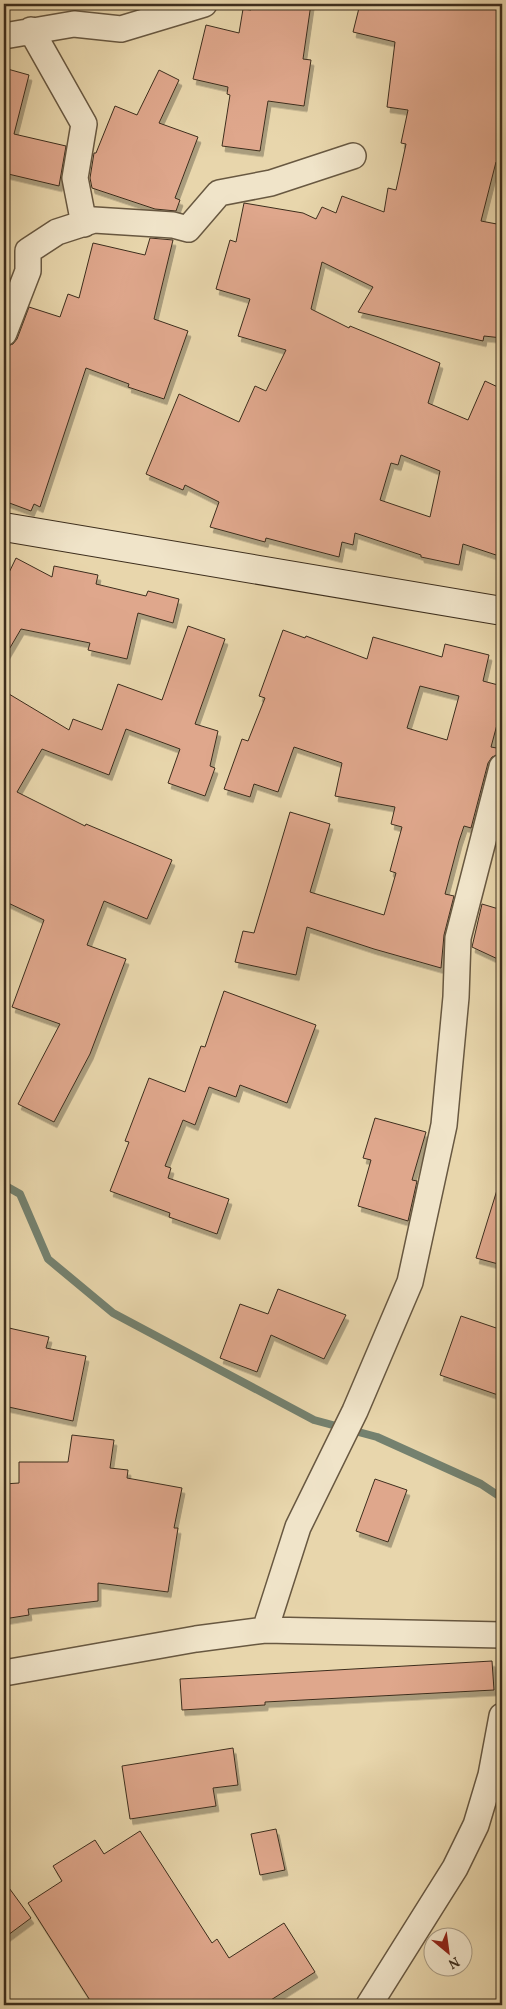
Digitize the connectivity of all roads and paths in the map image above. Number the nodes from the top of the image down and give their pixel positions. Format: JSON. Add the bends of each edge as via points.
{"nodes":[{"id":1,"x":204,"y":4,"type":"edge"},
{"id":2,"x":31,"y":30,"type":"junction"},
{"id":3,"x":4,"y":36,"type":"edge"},
{"id":4,"x":353,"y":156,"type":"dead end"},
{"id":5,"x":84,"y":224,"type":"junction"},
{"id":6,"x":4,"y":333,"type":"edge"},
{"id":7,"x":4,"y":526,"type":"edge"},
{"id":8,"x":502,"y":611,"type":"edge"},
{"id":9,"x":502,"y":767,"type":"edge"},
{"id":10,"x":265,"y":1630,"type":"junction"},
{"id":11,"x":502,"y":1635,"type":"edge"},
{"id":12,"x":4,"y":1674,"type":"edge"},
{"id":13,"x":502,"y":1716,"type":"edge"},
{"id":14,"x":369,"y":2005,"type":"edge"}],
"edges":[{"from":1,"to":2,"type":"street","via":[[121,29],[74,24]]},
{"from":2,"to":3,"type":"street"},
{"from":2,"to":5,"type":"street","via":[[84,124],[75,178]]},
{"from":4,"to":5,"type":"street","via":[[271,183],[219,193],[188,229],[173,225],[94,220]]},
{"from":5,"to":6,"type":"street","via":[[57,232],[28,250],[28,271]]},
{"from":7,"to":8,"type":"street"},
{"from":9,"to":10,"type":"street","via":[[458,938],[444,1125],[410,1282],[355,1411],[298,1527]]},
{"from":10,"to":11,"type":"street"},
{"from":10,"to":12,"type":"street","via":[[196,1639]]},
{"from":13,"to":14,"type":"street","via":[[491,1775],[476,1825],[455,1868]]}]}
